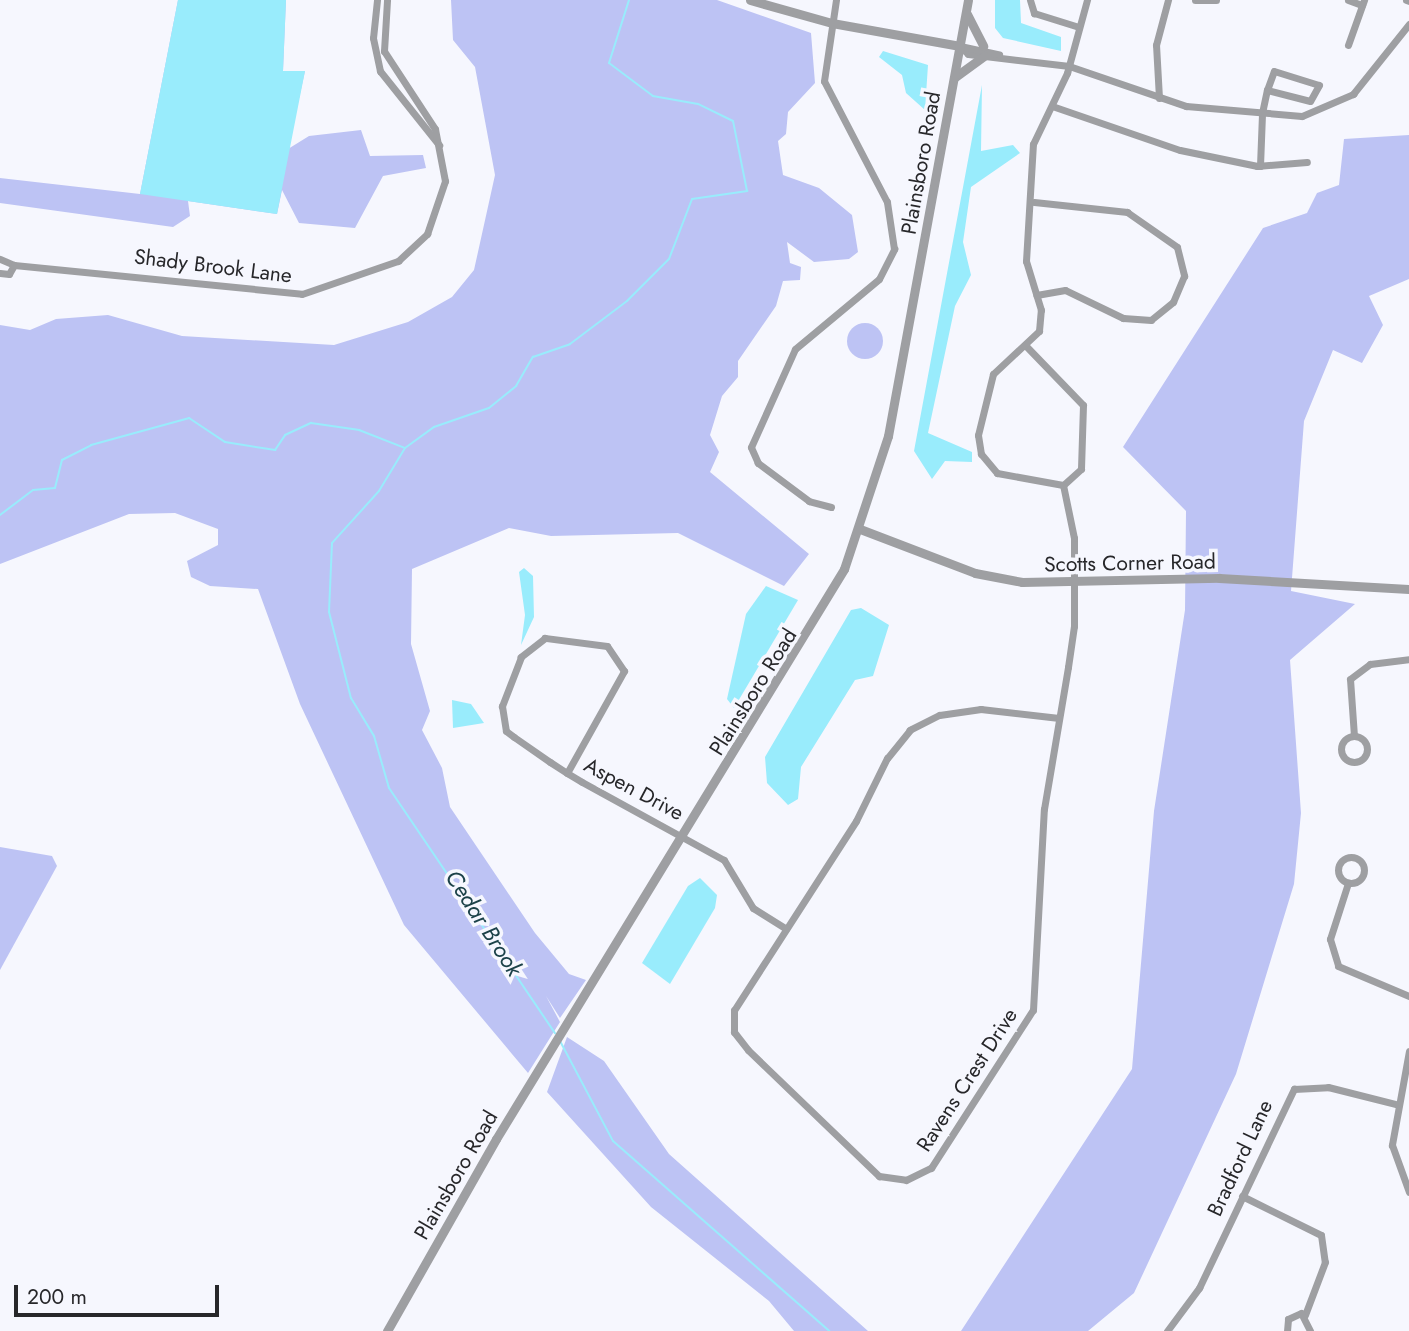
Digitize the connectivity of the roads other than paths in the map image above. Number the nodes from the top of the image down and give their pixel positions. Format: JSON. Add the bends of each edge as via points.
{"nodes":[{"id":1,"x":376,"y":0,"type":"edge"},
{"id":2,"x":387,"y":0,"type":"edge"},
{"id":3,"x":750,"y":0,"type":"edge"},
{"id":4,"x":836,"y":0,"type":"edge"},
{"id":5,"x":968,"y":0,"type":"edge"},
{"id":6,"x":1030,"y":0,"type":"edge"},
{"id":7,"x":1087,"y":0,"type":"edge"},
{"id":8,"x":1168,"y":0,"type":"edge"},
{"id":9,"x":1195,"y":0,"type":"edge"},
{"id":10,"x":1216,"y":0,"type":"edge"},
{"id":11,"x":1348,"y":0,"type":"edge"},
{"id":12,"x":1363,"y":2,"type":"edge"},
{"id":13,"x":966,"y":10,"type":"junction"},
{"id":14,"x":376,"y":11,"type":"junction"},
{"id":15,"x":385,"y":12,"type":"junction"},
{"id":16,"x":832,"y":23,"type":"junction"},
{"id":17,"x":1409,"y":24,"type":"edge"},
{"id":18,"x":1079,"y":27,"type":"junction"},
{"id":19,"x":1348,"y":45,"type":"dead end"},
{"id":20,"x":960,"y":46,"type":"junction"},
{"id":21,"x":983,"y":51,"type":"junction"},
{"id":22,"x":1069,"y":66,"type":"junction"},
{"id":23,"x":954,"y":78,"type":"junction"},
{"id":24,"x":403,"y":88,"type":"junction"},
{"id":25,"x":1267,"y":90,"type":"junction"},
{"id":26,"x":396,"y":93,"type":"junction"},
{"id":27,"x":1159,"y":98,"type":"junction"},
{"id":28,"x":1052,"y":106,"type":"junction"},
{"id":29,"x":1262,"y":113,"type":"junction"},
{"id":30,"x":441,"y":146,"type":"junction"},
{"id":31,"x":1307,"y":162,"type":"dead end"},
{"id":32,"x":1260,"y":166,"type":"junction"},
{"id":33,"x":1034,"y":202,"type":"junction"},
{"id":34,"x":0,"y":259,"type":"edge"},
{"id":35,"x":14,"y":265,"type":"junction"},
{"id":36,"x":0,"y":273,"type":"edge"},
{"id":37,"x":1036,"y":295,"type":"junction"},
{"id":38,"x":1026,"y":346,"type":"junction"},
{"id":39,"x":1063,"y":485,"type":"junction"},
{"id":40,"x":831,"y":507,"type":"dead end"},
{"id":41,"x":860,"y":529,"type":"junction"},
{"id":42,"x":1076,"y":584,"type":"junction"},
{"id":43,"x":1409,"y":589,"type":"edge"},
{"id":44,"x":1409,"y":659,"type":"edge"},
{"id":45,"x":1059,"y":718,"type":"junction"},
{"id":46,"x":1354,"y":737,"type":"dead end"},
{"id":47,"x":567,"y":772,"type":"junction"},
{"id":48,"x":684,"y":835,"type":"junction"},
{"id":49,"x":1348,"y":883,"type":"dead end"},
{"id":50,"x":786,"y":929,"type":"junction"},
{"id":51,"x":1409,"y":996,"type":"edge"},
{"id":52,"x":1409,"y":1051,"type":"edge"},
{"id":53,"x":1395,"y":1104,"type":"junction"},
{"id":54,"x":1409,"y":1192,"type":"edge"},
{"id":55,"x":1242,"y":1196,"type":"junction"},
{"id":56,"x":1305,"y":1315,"type":"junction"},
{"id":57,"x":387,"y":1331,"type":"edge"},
{"id":58,"x":1167,"y":1331,"type":"edge"},
{"id":59,"x":1287,"y":1331,"type":"edge"},
{"id":60,"x":1310,"y":1331,"type":"edge"}],
"edges":[{"from":1,"to":14,"type":"street"},
{"from":2,"to":15,"type":"street"},
{"from":3,"to":16,"type":"street"},
{"from":4,"to":16,"type":"street"},
{"from":5,"to":13,"type":"street","name":"Plainsboro Road"},
{"from":6,"to":18,"type":"street","via":[[1034,13]]},
{"from":7,"to":18,"type":"street"},
{"from":8,"to":27,"type":"street","via":[[1156,45]]},
{"from":9,"to":10,"type":"street"},
{"from":11,"to":12,"type":"street"},
{"from":12,"to":19,"type":"street"},
{"from":13,"to":20,"type":"street","name":"Plainsboro Road"},
{"from":13,"to":21,"type":"street"},
{"from":14,"to":15,"type":"street"},
{"from":14,"to":26,"type":"street","via":[[375,56]]},
{"from":15,"to":24,"type":"street","via":[[384,51]]},
{"from":16,"to":20,"type":"street"},
{"from":16,"to":40,"type":"street","via":[[824,81],[887,202],[894,249],[879,279],[803,339],[752,442],[753,459],[809,501]]},
{"from":17,"to":29,"type":"street","via":[[1343,101],[1302,116]]},
{"from":18,"to":22,"type":"street"},
{"from":20,"to":21,"type":"street"},
{"from":20,"to":23,"type":"street","name":"Plainsboro Road"},
{"from":21,"to":22,"type":"street"},
{"from":21,"to":23,"type":"street"},
{"from":22,"to":27,"type":"street"},
{"from":22,"to":28,"type":"street"},
{"from":23,"to":41,"type":"street","name":"Plainsboro Road","via":[[892,416]]},
{"from":24,"to":26,"type":"street"},
{"from":24,"to":30,"type":"street"},
{"from":25,"to":25,"type":"street","via":[[1278,69],[1319,85],[1309,102]]},
{"from":25,"to":29,"type":"street"},
{"from":26,"to":30,"type":"street"},
{"from":27,"to":29,"type":"street"},
{"from":28,"to":32,"type":"street","via":[[1180,150]]},
{"from":28,"to":33,"type":"street","via":[[1033,144]]},
{"from":29,"to":32,"type":"street"},
{"from":30,"to":35,"type":"street","name":"Shady Brook Lane","via":[[443,195],[427,234],[386,268],[324,289],[272,294],[85,267]]},
{"from":31,"to":32,"type":"street"},
{"from":33,"to":37,"type":"street","via":[[1026,261]]},
{"from":33,"to":37,"type":"street","via":[[1127,212],[1177,247],[1183,267],[1174,302],[1151,320],[1123,318],[1065,290]]},
{"from":34,"to":35,"type":"street","name":"Shady Brook Lane"},
{"from":35,"to":36,"type":"street","via":[[9,274]]},
{"from":37,"to":38,"type":"street","via":[[1041,320]]},
{"from":38,"to":39,"type":"street","via":[[1083,404],[1081,469]]},
{"from":38,"to":39,"type":"street","via":[[988,383],[978,445],[997,473]]},
{"from":39,"to":42,"type":"street","name":"Ravens Crest Drive"},
{"from":41,"to":42,"type":"street","name":"Scotts Corner Road","via":[[975,573]]},
{"from":41,"to":48,"type":"street","name":"Plainsboro Road","via":[[819,618]]},
{"from":42,"to":43,"type":"street","name":"Scotts Corner Road","via":[[1219,578]]},
{"from":42,"to":45,"type":"street","name":"Ravens Crest Drive"},
{"from":44,"to":46,"type":"street","via":[[1370,664],[1350,679]]},
{"from":45,"to":50,"type":"street","name":"Ravens Crest Drive","via":[[981,709],[939,715],[910,730],[887,758],[856,821]]},
{"from":45,"to":50,"type":"street","name":"Ravens Crest Drive","via":[[1044,809],[1033,1010],[938,1160],[923,1174],[897,1180],[870,1170],[734,1032],[734,1010]]},
{"from":47,"to":47,"type":"street","name":"Aspen Drive","via":[[506,731],[501,715],[521,657],[545,638],[607,646],[624,671]]},
{"from":47,"to":48,"type":"street","name":"Aspen Drive"},
{"from":48,"to":50,"type":"street","via":[[724,860],[753,908]]},
{"from":48,"to":57,"type":"street","name":"Plainsboro Road"},
{"from":49,"to":51,"type":"street","via":[[1330,940],[1338,967]]},
{"from":52,"to":53,"type":"street"},
{"from":53,"to":54,"type":"street","via":[[1393,1158]]},
{"from":53,"to":55,"type":"street","name":"Bradford Lane","via":[[1328,1087],[1294,1089]]},
{"from":55,"to":56,"type":"street","via":[[1321,1236],[1325,1262]]},
{"from":55,"to":58,"type":"street","name":"Bradford Lane","via":[[1199,1288]]},
{"from":56,"to":59,"type":"street","via":[[1291,1315]]},
{"from":56,"to":60,"type":"street"}]}
